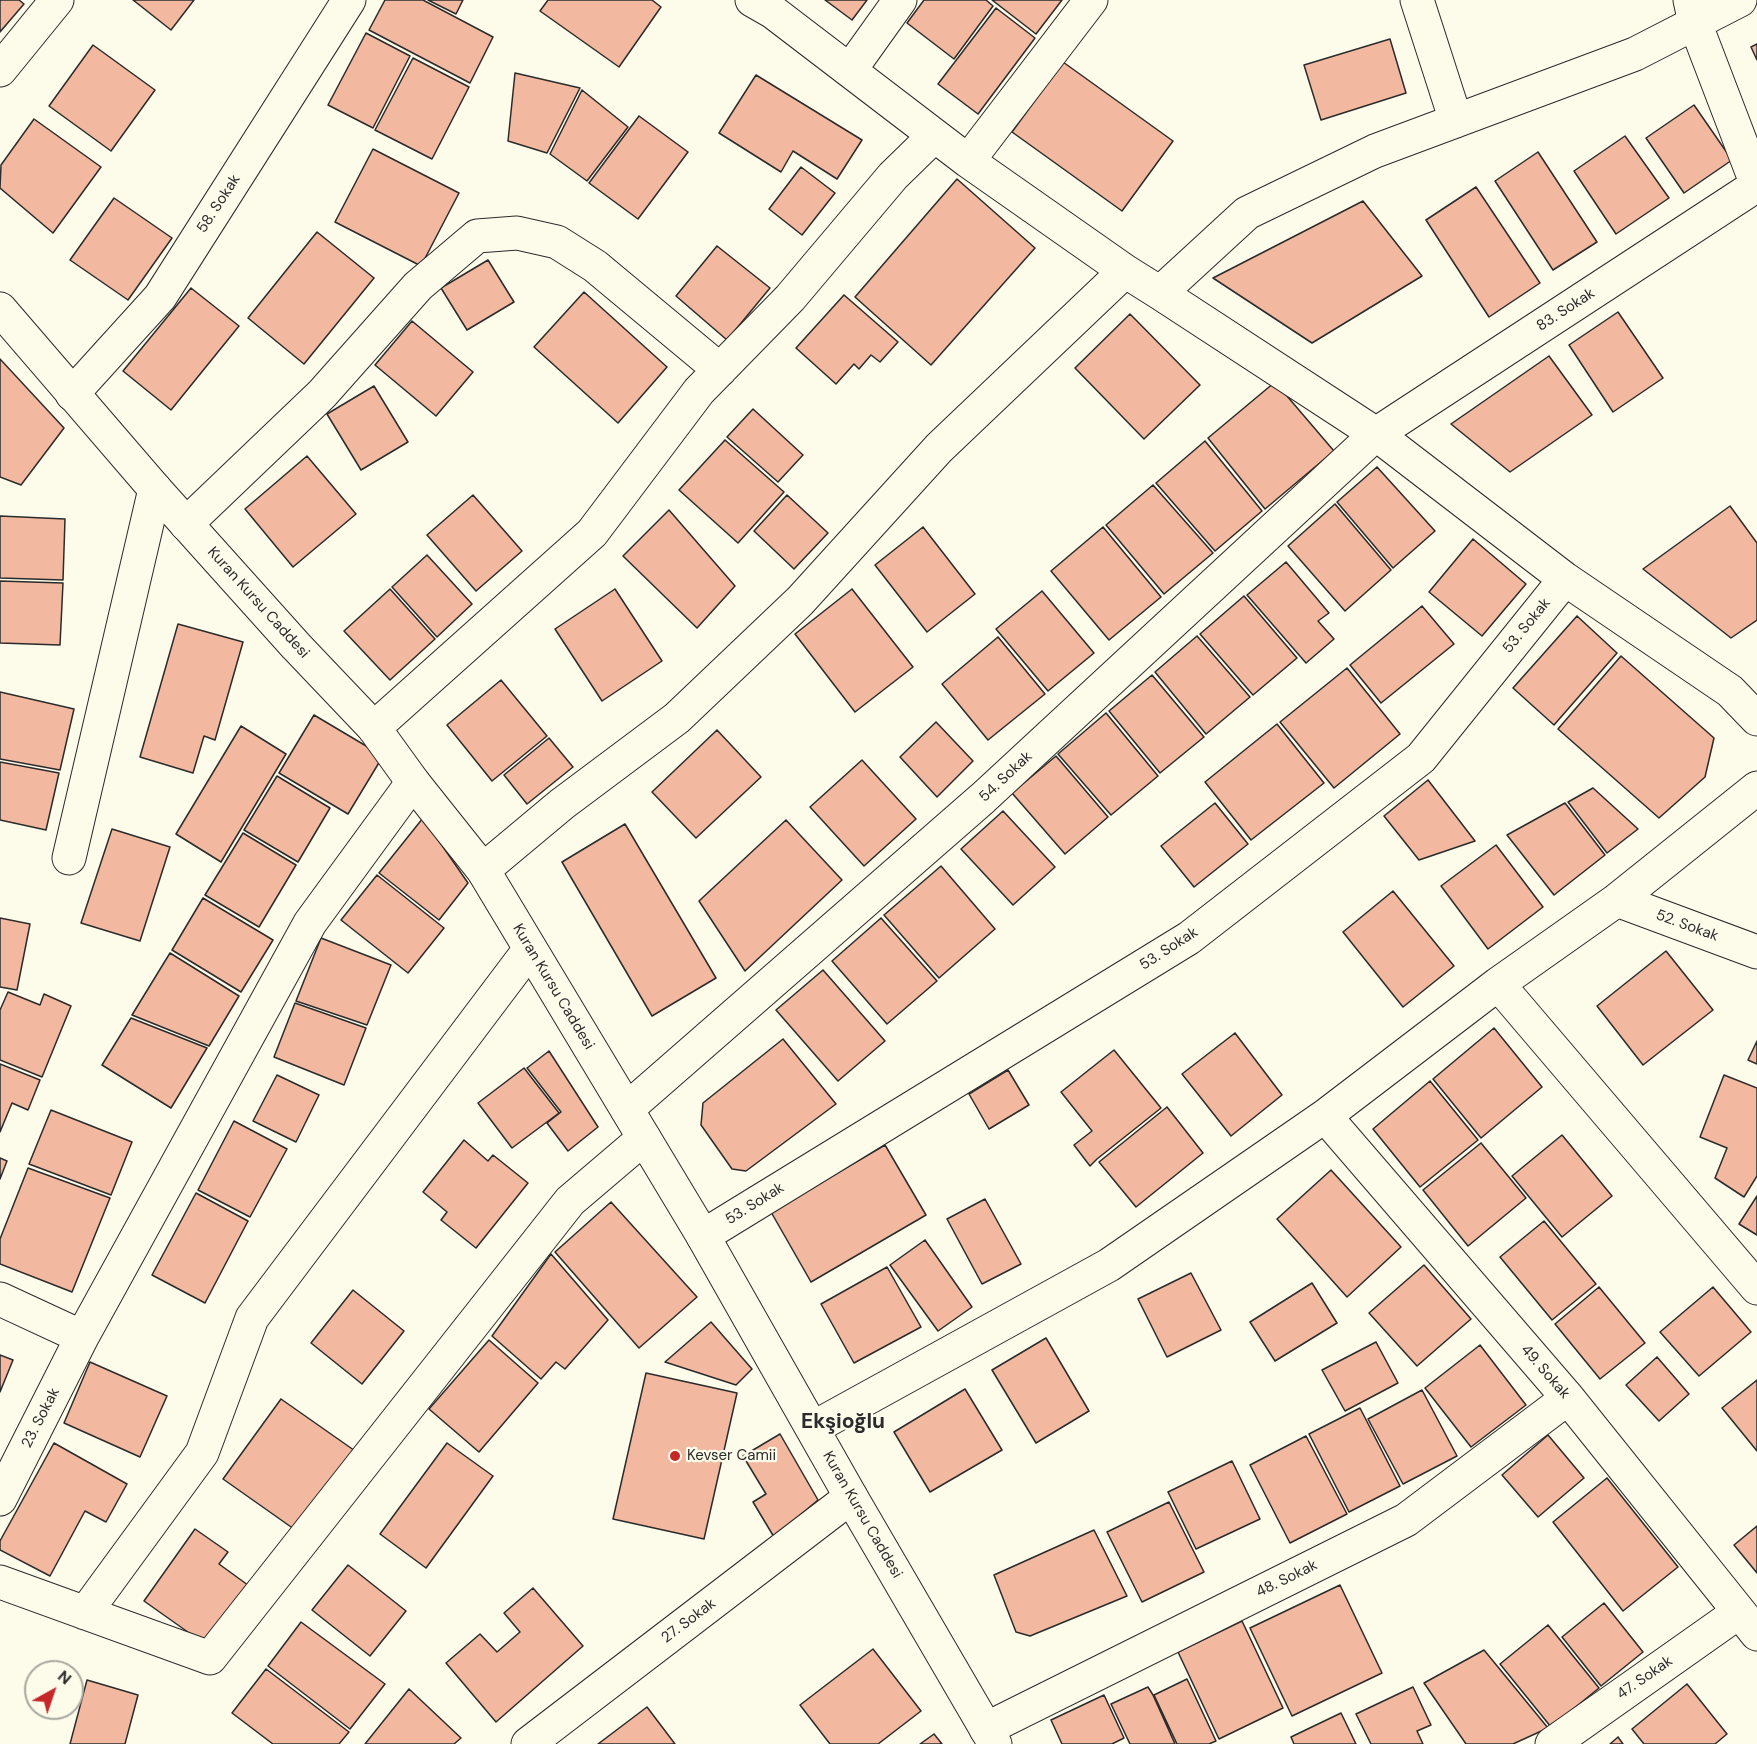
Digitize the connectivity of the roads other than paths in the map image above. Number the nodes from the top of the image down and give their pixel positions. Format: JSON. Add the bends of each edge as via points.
{"nodes":[{"id":1,"x":57,"y":0,"type":"edge"},
{"id":2,"x":349,"y":0,"type":"edge"},
{"id":3,"x":752,"y":0,"type":"edge"},
{"id":4,"x":900,"y":0,"type":"edge"},
{"id":5,"x":1091,"y":0,"type":"edge"},
{"id":6,"x":1417,"y":0,"type":"edge"},
{"id":7,"x":1740,"y":0,"type":"edge"},
{"id":8,"x":1692,"y":12,"type":"edge"},
{"id":9,"x":0,"y":70,"type":"edge"},
{"id":10,"x":850,"y":70,"type":"junction"},
{"id":11,"x":1456,"y":121,"type":"junction"},
{"id":12,"x":934,"y":136,"type":"junction"},
{"id":13,"x":968,"y":161,"type":"junction"},
{"id":14,"x":1757,"y":185,"type":"edge"},
{"id":15,"x":1125,"y":271,"type":"junction"},
{"id":16,"x":1160,"y":293,"type":"junction"},
{"id":17,"x":0,"y":309,"type":"edge"},
{"id":18,"x":720,"y":370,"type":"junction"},
{"id":19,"x":72,"y":394,"type":"junction"},
{"id":20,"x":1376,"y":434,"type":"junction"},
{"id":21,"x":155,"y":489,"type":"junction"},
{"id":22,"x":186,"y":524,"type":"junction"},
{"id":23,"x":1565,"y":579,"type":"junction"},
{"id":24,"x":1757,"y":719,"type":"edge"},
{"id":25,"x":374,"y":729,"type":"junction"},
{"id":26,"x":413,"y":782,"type":"junction"},
{"id":27,"x":1757,"y":788,"type":"edge"},
{"id":28,"x":69,"y":858,"type":"dead end"},
{"id":29,"x":483,"y":870,"type":"junction"},
{"id":30,"x":1617,"y":900,"type":"junction"},
{"id":31,"x":530,"y":949,"type":"junction"},
{"id":32,"x":1757,"y":952,"type":"edge"},
{"id":33,"x":1498,"y":984,"type":"junction"},
{"id":34,"x":627,"y":1109,"type":"junction"},
{"id":35,"x":1325,"y":1116,"type":"junction"},
{"id":36,"x":644,"y":1138,"type":"junction"},
{"id":37,"x":703,"y":1236,"type":"junction"},
{"id":38,"x":1757,"y":1288,"type":"edge"},
{"id":39,"x":0,"y":1299,"type":"edge"},
{"id":40,"x":82,"y":1337,"type":"junction"},
{"id":41,"x":1568,"y":1398,"type":"junction"},
{"id":42,"x":813,"y":1428,"type":"junction"},
{"id":43,"x":851,"y":1497,"type":"junction"},
{"id":44,"x":0,"y":1499,"type":"edge"},
{"id":45,"x":0,"y":1582,"type":"edge"},
{"id":46,"x":85,"y":1613,"type":"junction"},
{"id":47,"x":1748,"y":1623,"type":"edge"},
{"id":48,"x":990,"y":1736,"type":"edge"},
{"id":49,"x":528,"y":1744,"type":"edge"},
{"id":50,"x":1552,"y":1744,"type":"edge"}],
"edges":[{"from":1,"to":9,"type":"street"},
{"from":2,"to":19,"type":"street","name":"58. Sokak","via":[[160,297]]},
{"from":3,"to":10,"type":"street"},
{"from":4,"to":10,"type":"street"},
{"from":5,"to":13,"type":"street"},
{"from":6,"to":11,"type":"street"},
{"from":7,"to":8,"type":"street"},
{"from":8,"to":11,"type":"street","via":[[1635,54]]},
{"from":8,"to":14,"type":"street"},
{"from":10,"to":12,"type":"street"},
{"from":11,"to":16,"type":"street","via":[[1375,151],[1248,213]]},
{"from":12,"to":13,"type":"street"},
{"from":12,"to":18,"type":"street","via":[[893,176],[790,298]]},
{"from":13,"to":15,"type":"street"},
{"from":14,"to":20,"type":"street","name":"83. Sokak"},
{"from":15,"to":16,"type":"street"},
{"from":15,"to":29,"type":"street","via":[[939,448],[800,601],[677,718],[562,804]]},
{"from":16,"to":20,"type":"street"},
{"from":17,"to":19,"type":"street","name":"Kuran Kursu Caddesi"},
{"from":18,"to":22,"type":"street","via":[[595,266],[557,242],[517,233],[477,236],[418,286],[322,394]]},
{"from":18,"to":25,"type":"street","via":[[699,391],[592,533]]},
{"from":19,"to":21,"type":"street","name":"Kuran Kursu Caddesi"},
{"from":20,"to":23,"type":"street"},
{"from":20,"to":34,"type":"street","name":"54. Sokak","via":[[983,798]]},
{"from":21,"to":22,"type":"street","name":"Kuran Kursu Caddesi"},
{"from":21,"to":28,"type":"street"},
{"from":22,"to":25,"type":"street","name":"Kuran Kursu Caddesi"},
{"from":23,"to":24,"type":"street","via":[[1730,691]]},
{"from":23,"to":37,"type":"street","name":"53. Sokak","via":[[1421,758],[1189,938]]},
{"from":25,"to":26,"type":"street","name":"Kuran Kursu Caddesi"},
{"from":26,"to":29,"type":"street","name":"Kuran Kursu Caddesi"},
{"from":26,"to":40,"type":"street","name":"23. Sokak","via":[[310,923]]},
{"from":27,"to":30,"type":"street"},
{"from":29,"to":31,"type":"street","name":"Kuran Kursu Caddesi"},
{"from":30,"to":32,"type":"street","name":"52. Sokak"},
{"from":30,"to":33,"type":"street"},
{"from":31,"to":34,"type":"street","name":"Kuran Kursu Caddesi"},
{"from":31,"to":46,"type":"street","via":[[252,1318],[202,1453]]},
{"from":33,"to":35,"type":"street"},
{"from":33,"to":38,"type":"street"},
{"from":34,"to":36,"type":"street","name":"Kuran Kursu Caddesi"},
{"from":35,"to":41,"type":"street","name":"49. Sokak"},
{"from":35,"to":42,"type":"street","via":[[1109,1265]]},
{"from":36,"to":37,"type":"street","name":"Kuran Kursu Caddesi"},
{"from":36,"to":46,"type":"street","via":[[570,1201],[210,1658]]},
{"from":37,"to":42,"type":"street","name":"Kuran Kursu Caddesi"},
{"from":39,"to":40,"type":"street"},
{"from":40,"to":44,"type":"street","name":"23. Sokak"},
{"from":41,"to":47,"type":"street","name":"49. Sokak"},
{"from":41,"to":48,"type":"street","name":"48. Sokak","via":[[1406,1520]]},
{"from":42,"to":43,"type":"street","name":"Kuran Kursu Caddesi"},
{"from":43,"to":48,"type":"street","name":"Kuran Kursu Caddesi"},
{"from":43,"to":49,"type":"street","name":"27. Sokak"},
{"from":45,"to":46,"type":"street"},
{"from":47,"to":50,"type":"street","name":"47. Sokak"}]}
